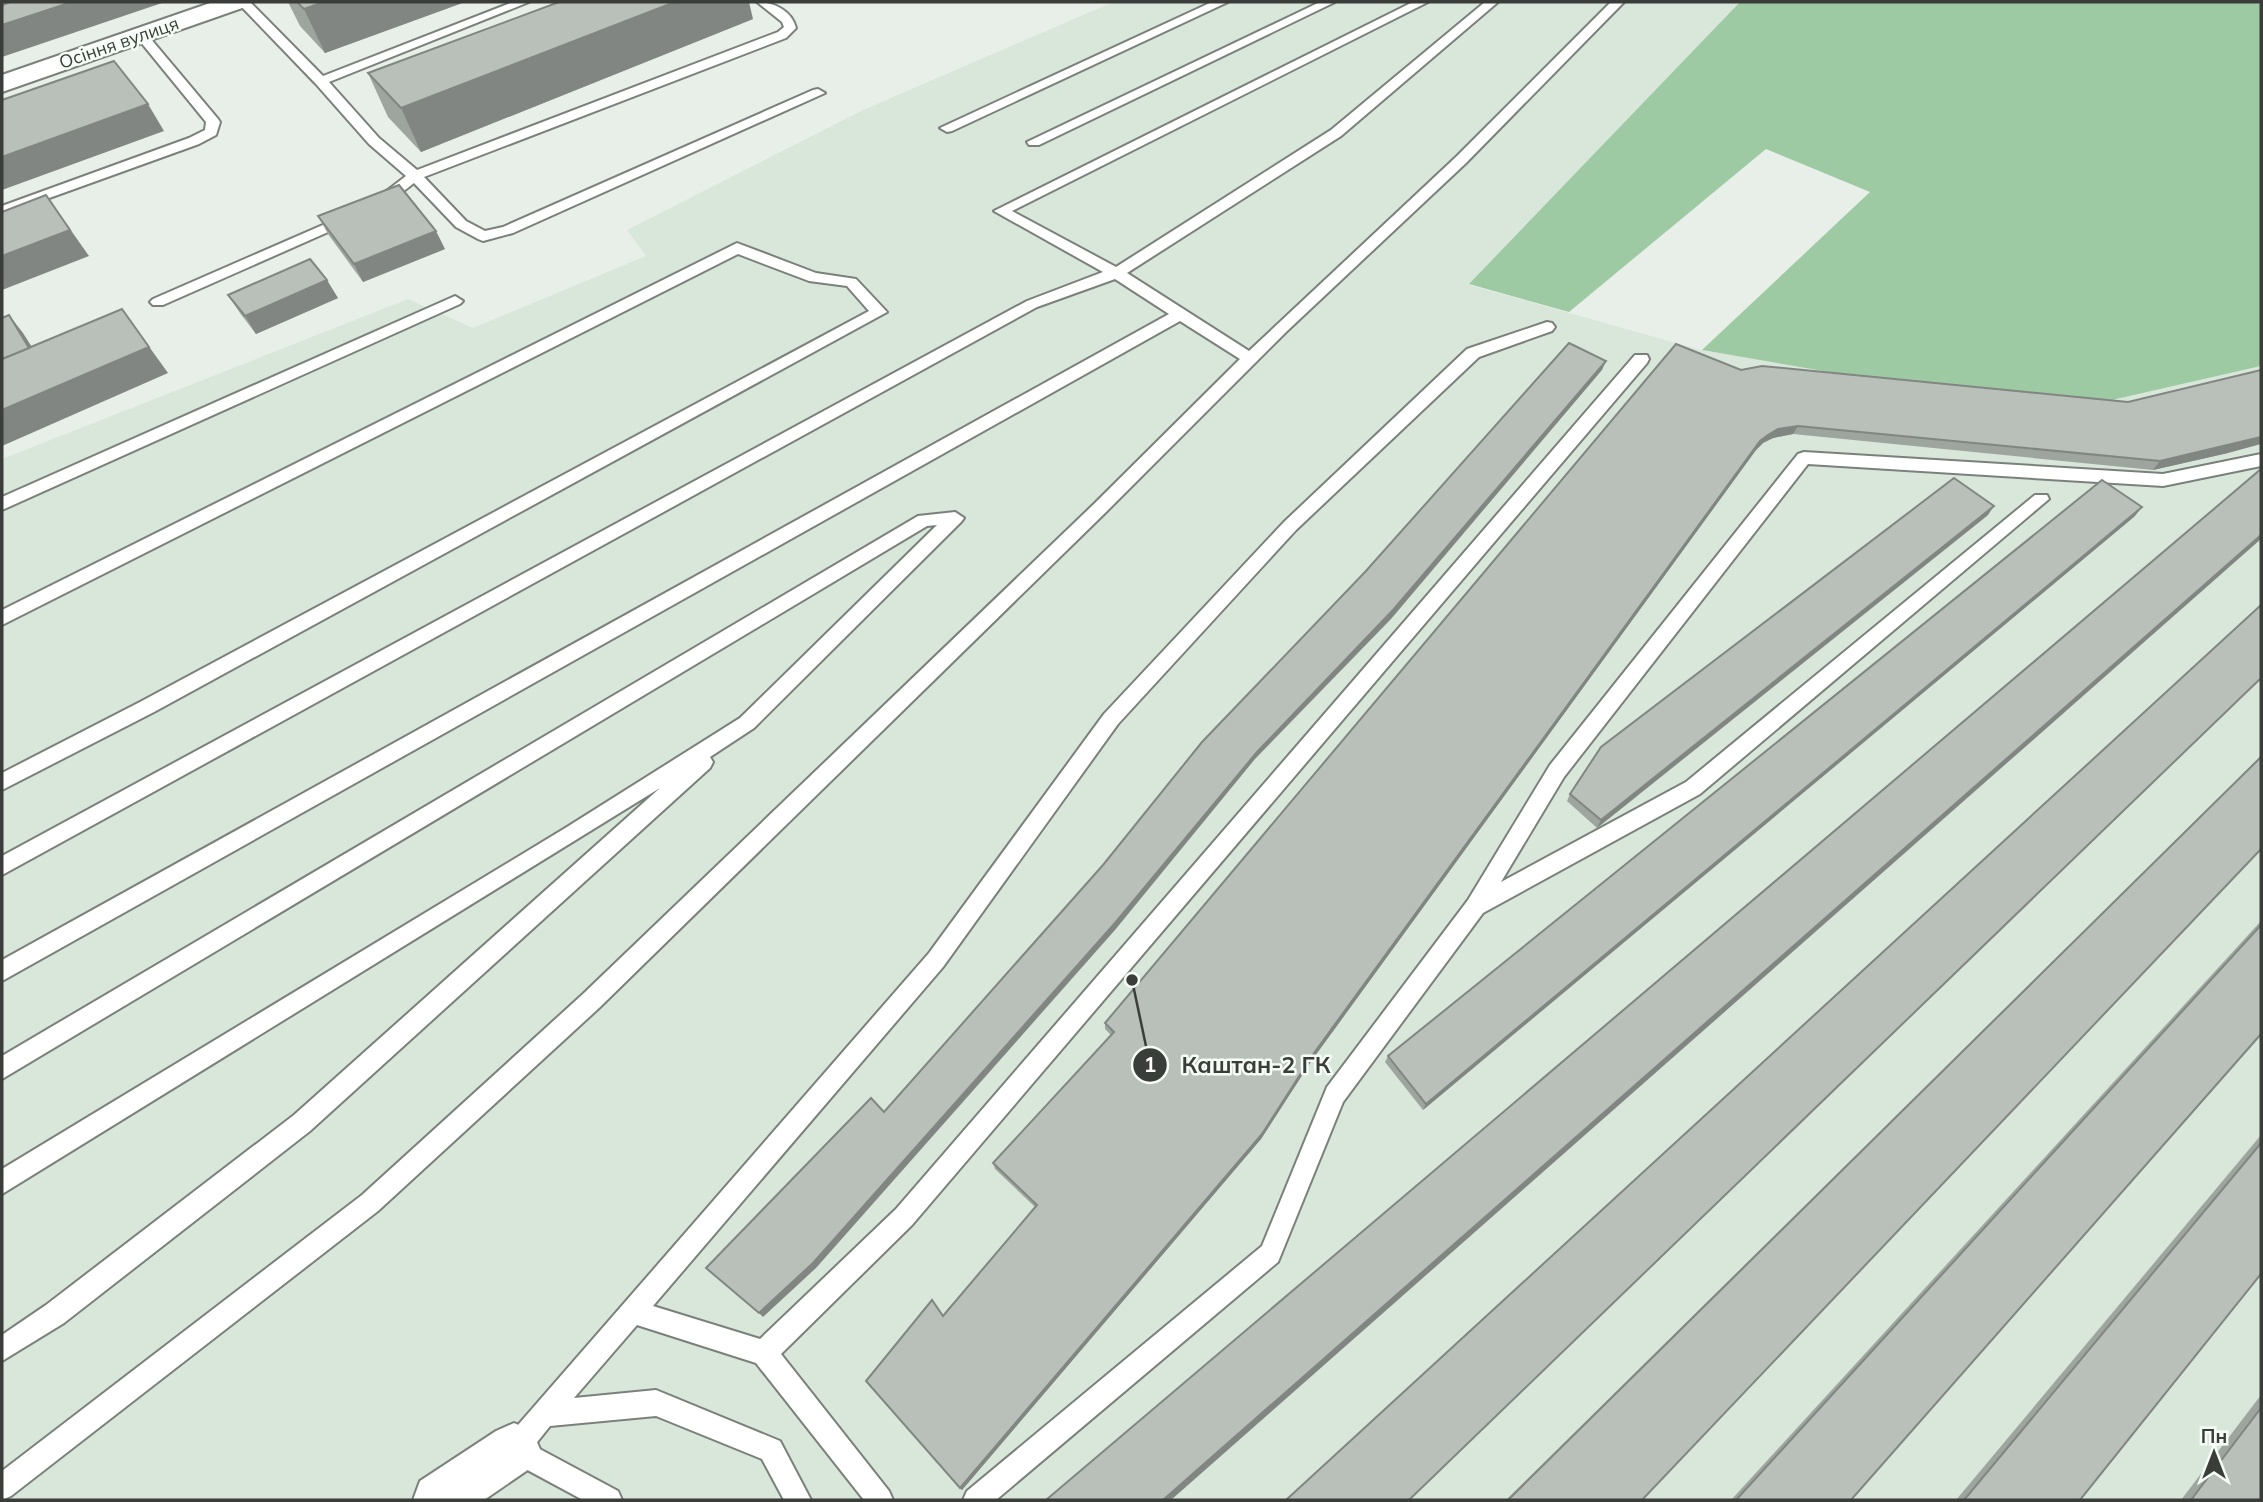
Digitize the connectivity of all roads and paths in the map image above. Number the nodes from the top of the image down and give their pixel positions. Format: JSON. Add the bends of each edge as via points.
{"nodes":[{"id":1,"x":236,"y":2,"type":"edge"},
{"id":2,"x":243,"y":2,"type":"edge"},
{"id":3,"x":523,"y":2,"type":"edge"},
{"id":4,"x":763,"y":2,"type":"edge"},
{"id":5,"x":1222,"y":2,"type":"edge"},
{"id":6,"x":1329,"y":2,"type":"edge"},
{"id":7,"x":1422,"y":2,"type":"edge"},
{"id":8,"x":1492,"y":2,"type":"edge"},
{"id":9,"x":1619,"y":2,"type":"edge"},
{"id":10,"x":141,"y":35,"type":"junction"},
{"id":11,"x":321,"y":81,"type":"junction"},
{"id":12,"x":2,"y":84,"type":"edge"},
{"id":13,"x":818,"y":93,"type":"dead end"},
{"id":14,"x":947,"y":128,"type":"dead end"},
{"id":15,"x":1034,"y":142,"type":"dead end"},
{"id":16,"x":415,"y":176,"type":"junction"},
{"id":17,"x":2,"y":211,"type":"edge"},
{"id":18,"x":1116,"y":273,"type":"junction"},
{"id":19,"x":455,"y":301,"type":"dead end"},
{"id":20,"x":158,"y":302,"type":"dead end"},
{"id":21,"x":1180,"y":314,"type":"junction"},
{"id":22,"x":1547,"y":327,"type":"dead end"},
{"id":23,"x":1251,"y":359,"type":"junction"},
{"id":24,"x":1641,"y":359,"type":"dead end"},
{"id":25,"x":2261,"y":460,"type":"edge"},
{"id":26,"x":2041,"y":499,"type":"dead end"},
{"id":27,"x":2,"y":504,"type":"edge"},
{"id":28,"x":2,"y":618,"type":"edge"},
{"id":29,"x":747,"y":723,"type":"junction"},
{"id":30,"x":2,"y":782,"type":"edge"},
{"id":31,"x":2,"y":866,"type":"edge"},
{"id":32,"x":1475,"y":907,"type":"junction"},
{"id":33,"x":2,"y":971,"type":"edge"},
{"id":34,"x":2,"y":1068,"type":"edge"},
{"id":35,"x":2,"y":1182,"type":"edge"},
{"id":36,"x":633,"y":1311,"type":"junction"},
{"id":37,"x":2,"y":1349,"type":"edge"},
{"id":38,"x":764,"y":1353,"type":"junction"},
{"id":39,"x":529,"y":1432,"type":"junction"},
{"id":40,"x":2,"y":1488,"type":"edge"},
{"id":41,"x":439,"y":1500,"type":"edge"},
{"id":42,"x":609,"y":1500,"type":"edge"},
{"id":43,"x":798,"y":1500,"type":"edge"},
{"id":44,"x":880,"y":1500,"type":"edge"},
{"id":45,"x":976,"y":1500,"type":"edge"}],
"edges":[{"from":1,"to":10,"type":"street","name":"Осіння вулиця"},
{"from":2,"to":11,"type":"lane"},
{"from":3,"to":11,"type":"lane"},
{"from":4,"to":16,"type":"lane","via":[[788,20],[790,28],[782,35]]},
{"from":5,"to":14,"type":"lane"},
{"from":6,"to":15,"type":"lane"},
{"from":7,"to":18,"type":"lane","via":[[1001,211]]},
{"from":8,"to":18,"type":"lane","via":[[1336,133]]},
{"from":9,"to":23,"type":"lane"},
{"from":10,"to":12,"type":"street","name":"Осіння вулиця"},
{"from":10,"to":17,"type":"lane","via":[[213,122],[211,132]]},
{"from":11,"to":16,"type":"lane","via":[[374,141]]},
{"from":13,"to":16,"type":"lane","via":[[508,230],[483,236],[461,224]]},
{"from":16,"to":20,"type":"lane","via":[[386,200]]},
{"from":18,"to":21,"type":"lane"},
{"from":18,"to":31,"type":"lane","via":[[1032,304]]},
{"from":19,"to":27,"type":"lane"},
{"from":21,"to":23,"type":"lane"},
{"from":21,"to":33,"type":"lane"},
{"from":22,"to":36,"type":"lane","via":[[1474,353],[1290,526],[1111,719],[936,960]]},
{"from":23,"to":40,"type":"lane","via":[[591,1001],[370,1203]]},
{"from":24,"to":38,"type":"lane","via":[[904,1217]]},
{"from":25,"to":32,"type":"lane","via":[[2163,480],[1804,458],[1557,771]]},
{"from":26,"to":32,"type":"lane","via":[[1693,788]]},
{"from":28,"to":30,"type":"lane","via":[[737,248],[814,278],[851,282],[879,312]]},
{"from":29,"to":34,"type":"lane","via":[[955,518],[924,520]]},
{"from":29,"to":35,"type":"lane","via":[[574,834]]},
{"from":29,"to":37,"type":"lane","via":[[302,1123],[55,1314]]},
{"from":32,"to":45,"type":"lane","via":[[1335,1095],[1270,1254]]},
{"from":36,"to":38,"type":"lane"},
{"from":36,"to":39,"type":"lane"},
{"from":38,"to":44,"type":"lane"},
{"from":39,"to":41,"type":"street"},
{"from":39,"to":42,"type":"lane"},
{"from":39,"to":43,"type":"lane","via":[[656,1403],[771,1451]]}]}
